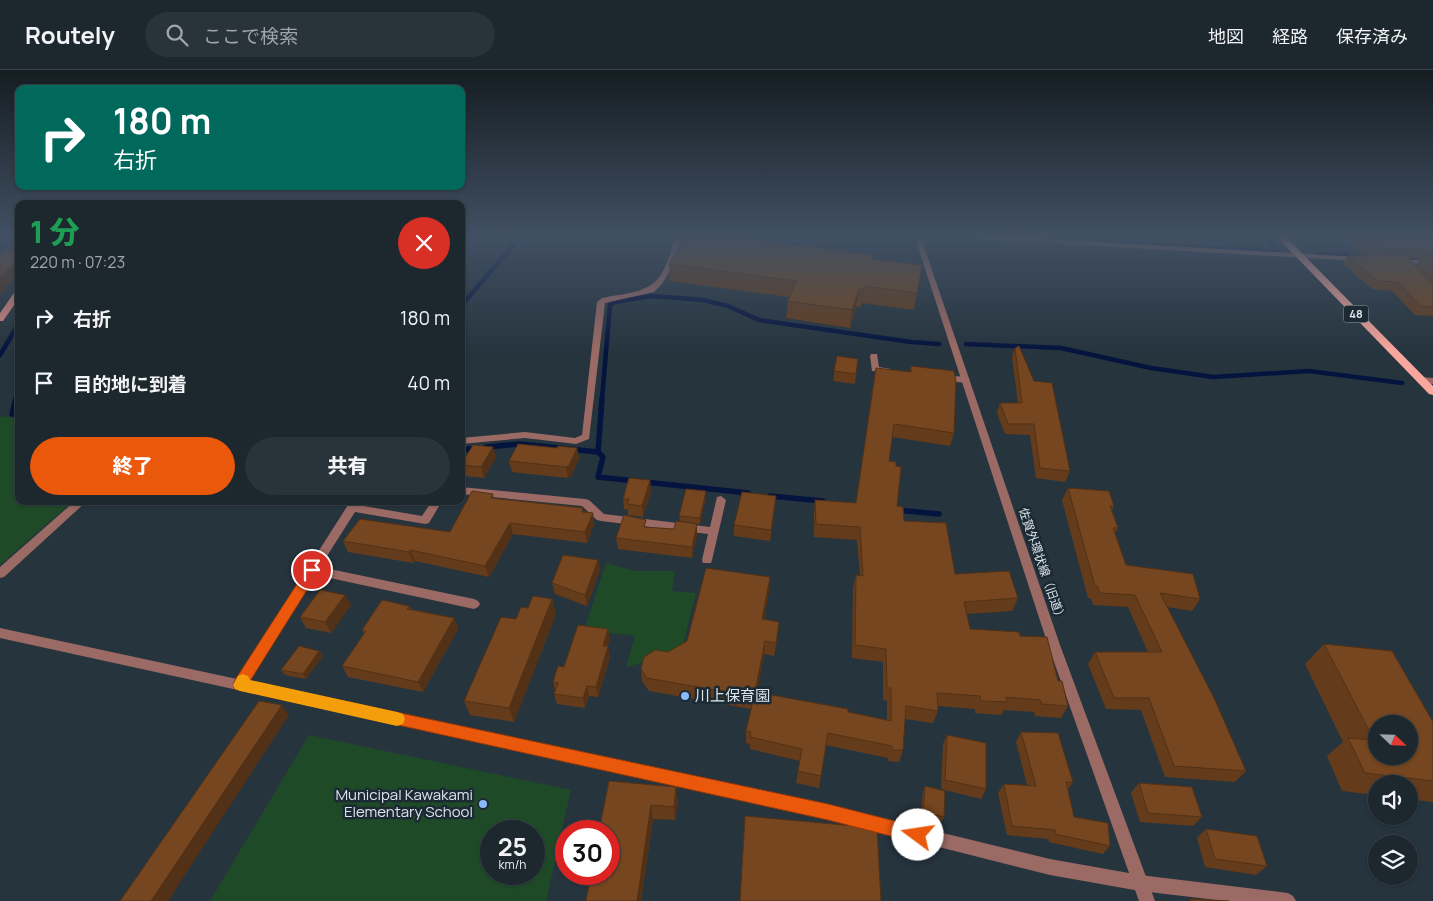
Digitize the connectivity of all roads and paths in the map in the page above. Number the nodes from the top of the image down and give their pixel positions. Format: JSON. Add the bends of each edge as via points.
{"nodes":[{"id":1,"x":665,"y":274,"type":"edge"},
{"id":2,"x":930,"y":274,"type":"edge"},
{"id":3,"x":1317,"y":274,"type":"edge"},
{"id":4,"x":15,"y":297,"type":"edge"},
{"id":5,"x":0,"y":318,"type":"edge"},
{"id":6,"x":874,"y":356,"type":"dead end"},
{"id":7,"x":902,"y":373,"type":"edge"},
{"id":8,"x":930,"y":376,"type":"edge"},
{"id":9,"x":966,"y":380,"type":"junction"},
{"id":10,"x":1421,"y":380,"type":"junction"},
{"id":11,"x":1433,"y":381,"type":"edge"},
{"id":12,"x":1433,"y":392,"type":"edge"},
{"id":13,"x":465,"y":441,"type":"edge"},
{"id":14,"x":465,"y":490,"type":"edge"},
{"id":15,"x":721,"y":500,"type":"dead end"},
{"id":16,"x":78,"y":505,"type":"edge"},
{"id":17,"x":434,"y":505,"type":"edge"},
{"id":18,"x":713,"y":531,"type":"junction"},
{"id":19,"x":707,"y":560,"type":"dead end"},
{"id":20,"x":312,"y":570,"type":"junction"},
{"id":21,"x":0,"y":574,"type":"edge"},
{"id":22,"x":474,"y":604,"type":"dead end"},
{"id":23,"x":0,"y":633,"type":"edge"},
{"id":24,"x":240,"y":685,"type":"junction"},
{"id":25,"x":1140,"y":883,"type":"junction"},
{"id":26,"x":1147,"y":901,"type":"edge"},
{"id":27,"x":1288,"y":901,"type":"edge"}],
"edges":[{"from":1,"to":13,"type":"street","via":[[658,286],[651,290],[601,302],[586,437],[576,441],[525,435]]},
{"from":2,"to":9,"type":"street","name":"佐賀外環状線（旧道）"},
{"from":3,"to":10,"type":"main road","number":"48"},
{"from":4,"to":5,"type":"main road"},
{"from":6,"to":7,"type":"street","via":[[875,370]]},
{"from":8,"to":9,"type":"street"},
{"from":9,"to":25,"type":"street","name":"佐賀外環状線（旧道）","via":[[1054,645]]},
{"from":10,"to":11,"type":"street"},
{"from":10,"to":12,"type":"main road","number":"48"},
{"from":14,"to":18,"type":"street","via":[[584,503],[601,517]]},
{"from":15,"to":18,"type":"street"},
{"from":16,"to":21,"type":"street"},
{"from":17,"to":20,"type":"street","via":[[425,520],[352,508]]},
{"from":18,"to":19,"type":"street"},
{"from":20,"to":22,"type":"street"},
{"from":20,"to":24,"type":"street"},
{"from":23,"to":24,"type":"street"},
{"from":24,"to":25,"type":"street","via":[[828,812],[1050,867]]},
{"from":25,"to":26,"type":"street","name":"佐賀外環状線（旧道）"},
{"from":25,"to":27,"type":"street"}]}
